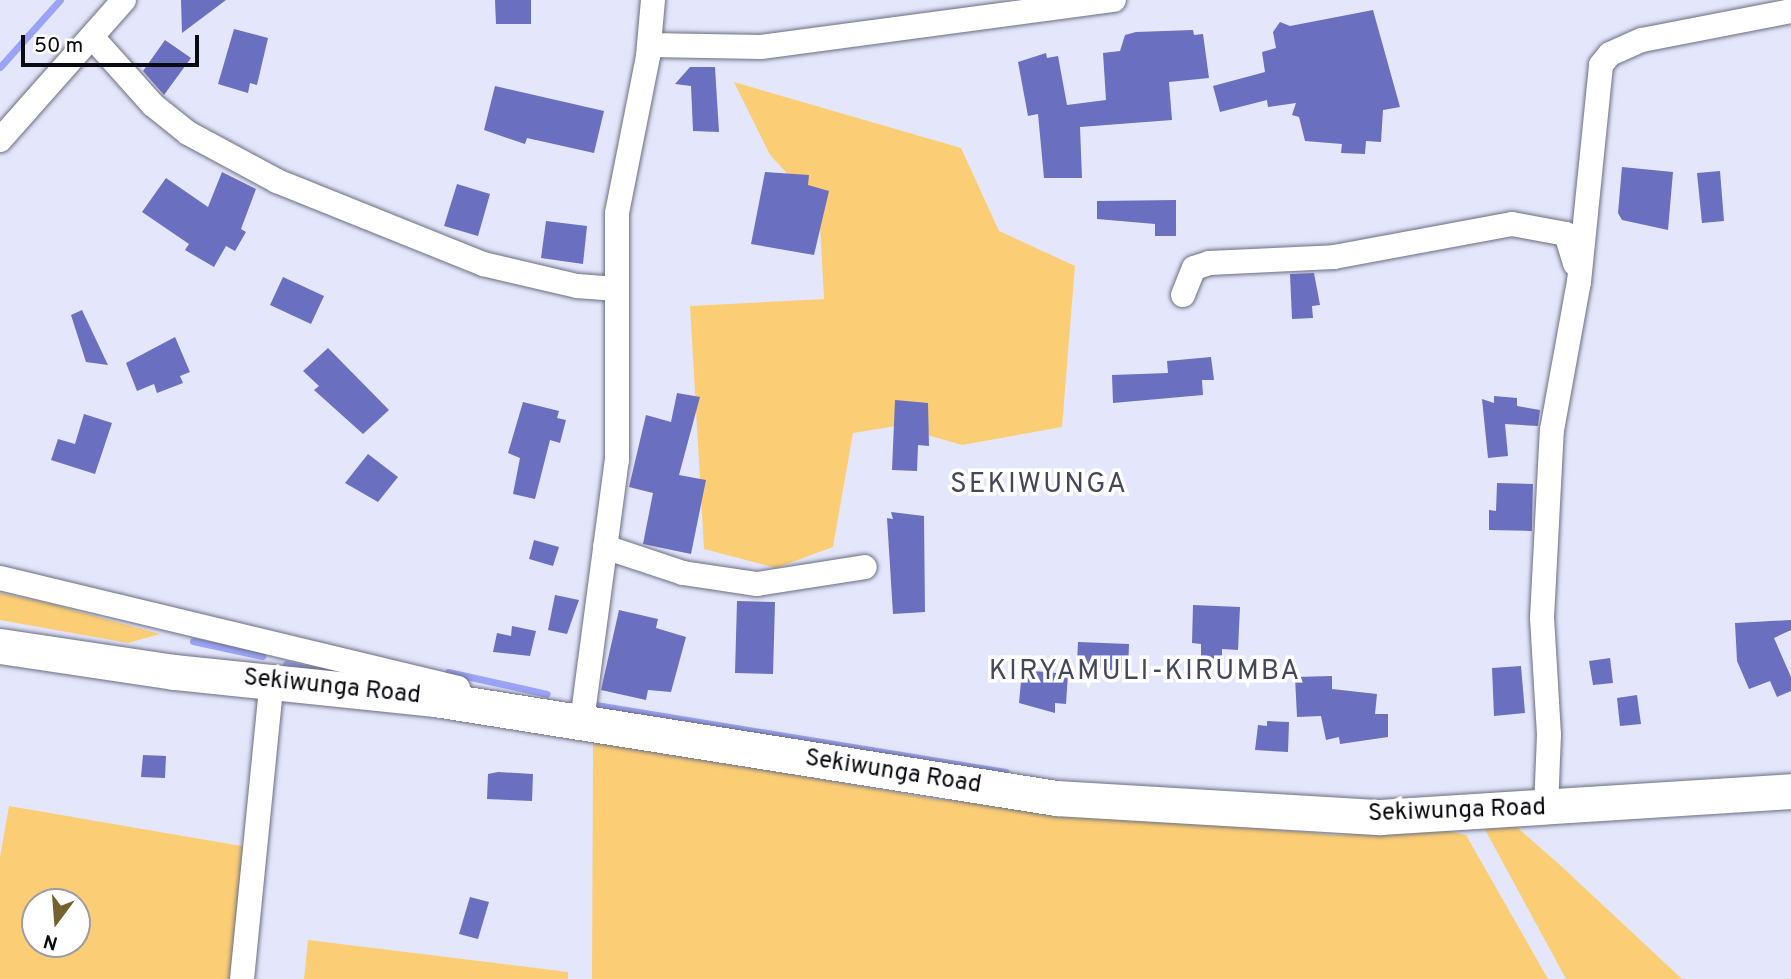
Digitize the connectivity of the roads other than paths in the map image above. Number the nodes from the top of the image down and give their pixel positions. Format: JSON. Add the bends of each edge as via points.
{"nodes":[{"id":1,"x":124,"y":0,"type":"edge"},
{"id":2,"x":653,"y":0,"type":"edge"},
{"id":3,"x":1114,"y":0,"type":"edge"},
{"id":4,"x":1791,"y":10,"type":"edge"},
{"id":5,"x":93,"y":38,"type":"junction"},
{"id":6,"x":649,"y":45,"type":"junction"},
{"id":7,"x":0,"y":140,"type":"edge"},
{"id":8,"x":1579,"y":282,"type":"junction"},
{"id":9,"x":617,"y":289,"type":"junction"},
{"id":10,"x":1183,"y":295,"type":"dead end"},
{"id":11,"x":605,"y":547,"type":"junction"},
{"id":12,"x":865,"y":567,"type":"dead end"},
{"id":13,"x":0,"y":578,"type":"edge"},
{"id":14,"x":0,"y":646,"type":"edge"},
{"id":15,"x":272,"y":681,"type":"junction"},
{"id":16,"x":582,"y":721,"type":"junction"},
{"id":17,"x":1791,"y":791,"type":"edge"},
{"id":18,"x":1546,"y":809,"type":"junction"},
{"id":19,"x":242,"y":979,"type":"edge"}],
"edges":[{"from":1,"to":5,"type":"street"},
{"from":2,"to":6,"type":"street"},
{"from":3,"to":6,"type":"street","via":[[761,47]]},
{"from":4,"to":8,"type":"street","via":[[1642,40],[1610,54],[1601,65]]},
{"from":5,"to":7,"type":"street"},
{"from":5,"to":9,"type":"street","via":[[153,105],[188,133],[277,181],[483,264],[577,286]]},
{"from":6,"to":9,"type":"street","via":[[617,214]]},
{"from":8,"to":10,"type":"street","via":[[1566,234],[1512,224],[1334,257],[1209,263],[1194,268]]},
{"from":8,"to":18,"type":"street","via":[[1552,430],[1542,618],[1549,735]]},
{"from":9,"to":11,"type":"street","via":[[617,460]]},
{"from":11,"to":12,"type":"street","via":[[683,573],[745,583]]},
{"from":11,"to":16,"type":"street"},
{"from":13,"to":16,"type":"street"},
{"from":14,"to":15,"type":"main road","name":"Sekiwunga Road"},
{"from":15,"to":16,"type":"main road","name":"Sekiwunga Road"},
{"from":15,"to":19,"type":"street"},
{"from":16,"to":18,"type":"main road","name":"Sekiwunga Road","via":[[1056,798],[1380,817]]},
{"from":17,"to":18,"type":"main road","name":"Sekiwunga Road"}]}
